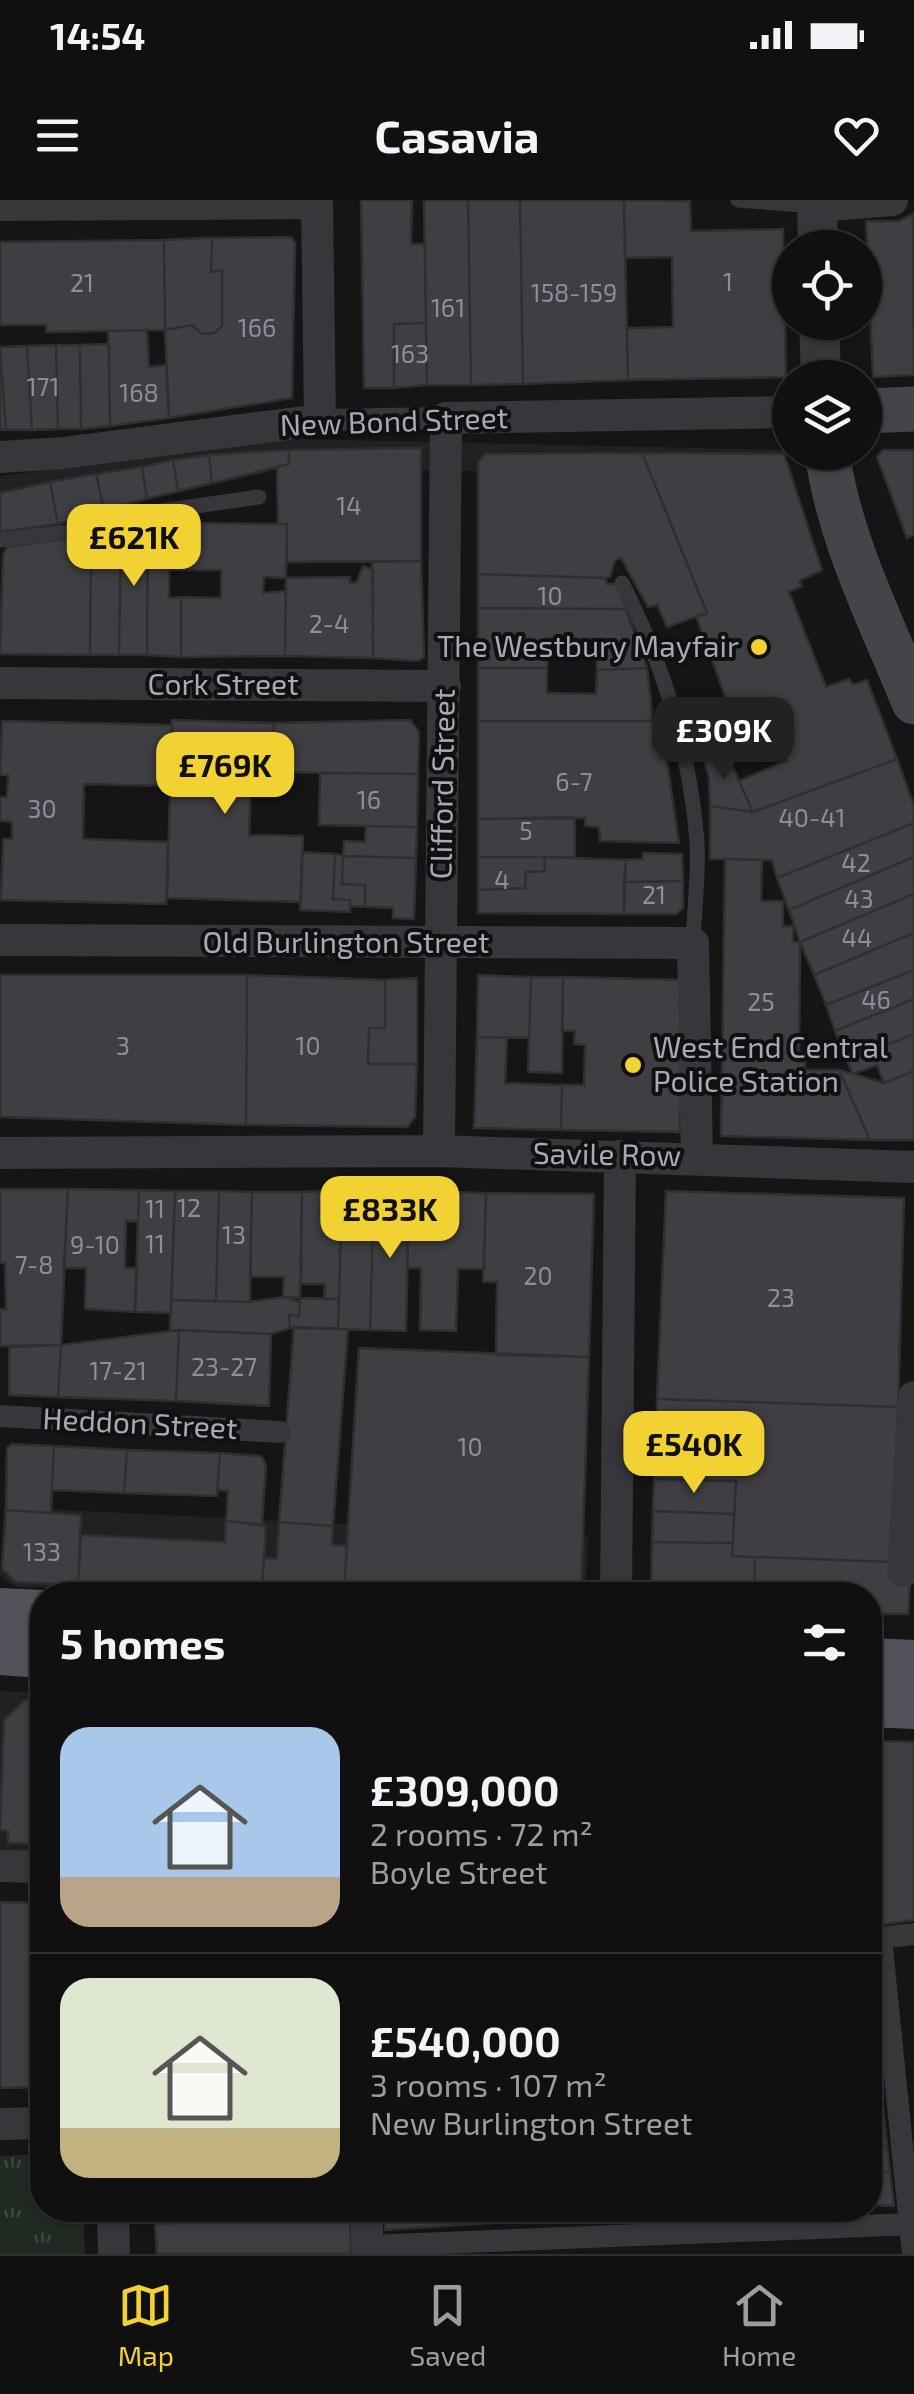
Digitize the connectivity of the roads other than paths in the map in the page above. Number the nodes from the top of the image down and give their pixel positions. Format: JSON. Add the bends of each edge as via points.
{"nodes":[{"id":1,"x":738,"y":200,"type":"edge"},
{"id":2,"x":892,"y":200,"type":"edge"},
{"id":3,"x":317,"y":202,"type":"edge"},
{"id":4,"x":817,"y":203,"type":"edge"},
{"id":5,"x":0,"y":205,"type":"edge"},
{"id":6,"x":818,"y":230,"type":"edge"},
{"id":7,"x":914,"y":409,"type":"edge"},
{"id":8,"x":882,"y":410,"type":"edge"},
{"id":9,"x":772,"y":412,"type":"edge"},
{"id":10,"x":446,"y":418,"type":"junction"},
{"id":11,"x":320,"y":420,"type":"junction"},
{"id":12,"x":0,"y":457,"type":"edge"},
{"id":13,"x":830,"y":470,"type":"edge"},
{"id":14,"x":259,"y":496,"type":"dead end"},
{"id":15,"x":0,"y":540,"type":"edge"},
{"id":16,"x":622,"y":583,"type":"dead end"},
{"id":17,"x":0,"y":683,"type":"edge"},
{"id":18,"x":445,"y":686,"type":"junction"},
{"id":19,"x":914,"y":702,"type":"edge"},
{"id":20,"x":0,"y":940,"type":"edge"},
{"id":21,"x":693,"y":943,"type":"junction"},
{"id":22,"x":441,"y":945,"type":"junction"},
{"id":23,"x":439,"y":1151,"type":"junction"},
{"id":24,"x":0,"y":1153,"type":"edge"},
{"id":25,"x":620,"y":1156,"type":"junction"},
{"id":26,"x":696,"y":1157,"type":"junction"},
{"id":27,"x":914,"y":1167,"type":"edge"},
{"id":28,"x":914,"y":1397,"type":"edge"},
{"id":29,"x":0,"y":1416,"type":"edge"},
{"id":30,"x":280,"y":1432,"type":"dead end"},
{"id":31,"x":904,"y":1571,"type":"dead end"},
{"id":32,"x":616,"y":1582,"type":"edge"},
{"id":33,"x":0,"y":1613,"type":"edge"},
{"id":34,"x":30,"y":1615,"type":"edge"},
{"id":35,"x":0,"y":1650,"type":"edge"},
{"id":36,"x":30,"y":1652,"type":"edge"},
{"id":37,"x":882,"y":1665,"type":"edge"},
{"id":38,"x":914,"y":1666,"type":"edge"},
{"id":39,"x":882,"y":1703,"type":"edge"},
{"id":40,"x":914,"y":1704,"type":"edge"},
{"id":41,"x":0,"y":1866,"type":"edge"},
{"id":42,"x":30,"y":1867,"type":"edge"},
{"id":43,"x":914,"y":1934,"type":"edge"},
{"id":44,"x":882,"y":1938,"type":"edge"},
{"id":45,"x":882,"y":1992,"type":"edge"},
{"id":46,"x":30,"y":2123,"type":"edge"},
{"id":47,"x":0,"y":2124,"type":"edge"},
{"id":48,"x":113,"y":2222,"type":"edge"},
{"id":49,"x":367,"y":2222,"type":"edge"},
{"id":50,"x":913,"y":2224,"type":"edge"},
{"id":51,"x":656,"y":2244,"type":"edge"},
{"id":52,"x":368,"y":2250,"type":"edge"},
{"id":53,"x":114,"y":2254,"type":"edge"},
{"id":54,"x":912,"y":2254,"type":"edge"}],
"edges":[{"from":1,"to":4,"type":"lane"},
{"from":2,"to":4,"type":"street"},
{"from":3,"to":5,"type":"street"},
{"from":3,"to":11,"type":"street"},
{"from":4,"to":6,"type":"street"},
{"from":7,"to":8,"type":"main road"},
{"from":9,"to":10,"type":"street","name":"New Bond Street"},
{"from":10,"to":11,"type":"street","name":"New Bond Street"},
{"from":10,"to":18,"type":"street","name":"Clifford Street"},
{"from":11,"to":12,"type":"street","name":"New Bond Street"},
{"from":13,"to":19,"type":"main road","via":[[856,561]]},
{"from":14,"to":15,"type":"lane"},
{"from":16,"to":21,"type":"lane","via":[[666,686],[682,747],[697,844]]},
{"from":17,"to":18,"type":"street","name":"Cork Street"},
{"from":18,"to":22,"type":"street","name":"Clifford Street"},
{"from":20,"to":22,"type":"street","name":"Old Burlington Street"},
{"from":21,"to":22,"type":"street","name":"Old Burlington Street"},
{"from":21,"to":26,"type":"street"},
{"from":22,"to":23,"type":"street","name":"Clifford Street"},
{"from":23,"to":24,"type":"street","name":"Savile Row"},
{"from":23,"to":25,"type":"street","name":"Savile Row"},
{"from":25,"to":26,"type":"street","name":"Savile Row"},
{"from":25,"to":32,"type":"street"},
{"from":26,"to":27,"type":"street","name":"Savile Row"},
{"from":28,"to":31,"type":"street"},
{"from":29,"to":30,"type":"street","name":"Heddon Street"},
{"from":33,"to":34,"type":"main road"},
{"from":35,"to":36,"type":"main road"},
{"from":37,"to":38,"type":"main road"},
{"from":39,"to":40,"type":"main road"},
{"from":41,"to":42,"type":"street"},
{"from":43,"to":44,"type":"street"},
{"from":45,"to":50,"type":"street"},
{"from":46,"to":47,"type":"street"},
{"from":48,"to":53,"type":"street"},
{"from":49,"to":52,"type":"street"},
{"from":50,"to":51,"type":"street","via":[[708,2222]]},
{"from":50,"to":54,"type":"street"},
{"from":51,"to":52,"type":"street"}]}
